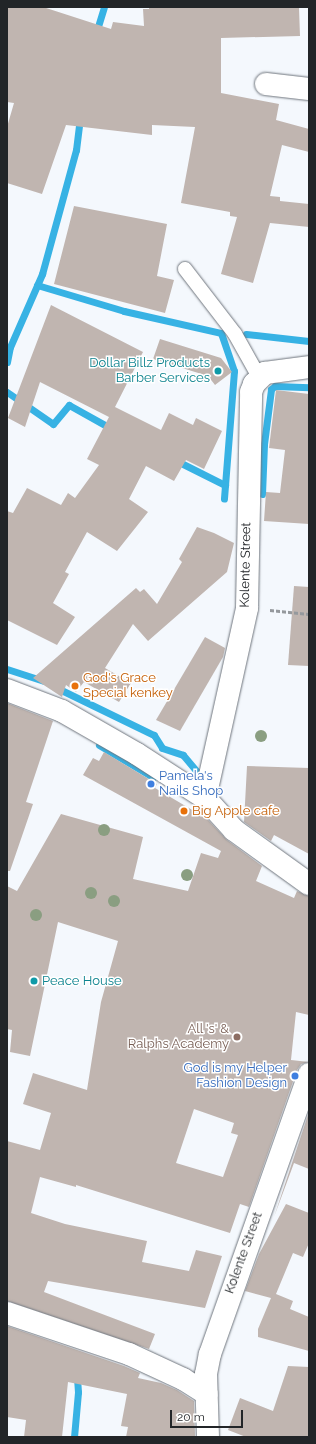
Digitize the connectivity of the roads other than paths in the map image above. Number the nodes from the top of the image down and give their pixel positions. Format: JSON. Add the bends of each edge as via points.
{"nodes":[{"id":1,"x":266,"y":84,"type":"dead end"},
{"id":2,"x":309,"y":89,"type":"edge"},
{"id":3,"x":185,"y":269,"type":"dead end"},
{"id":4,"x":309,"y":367,"type":"edge"},
{"id":5,"x":259,"y":377,"type":"junction"},
{"id":6,"x":7,"y":690,"type":"edge"},
{"id":7,"x":205,"y":798,"type":"junction"},
{"id":8,"x":309,"y":884,"type":"edge"},
{"id":9,"x":309,"y":1074,"type":"edge"},
{"id":10,"x":7,"y":1313,"type":"edge"},
{"id":11,"x":207,"y":1394,"type":"junction"},
{"id":12,"x":208,"y":1437,"type":"edge"}],
"edges":[{"from":1,"to":2,"type":"street"},
{"from":3,"to":5,"type":"lane","via":[[234,334]]},
{"from":4,"to":5,"type":"street","via":[[265,373]]},
{"from":5,"to":7,"type":"street","name":"Kolente Street","via":[[251,392],[247,608]]},
{"from":6,"to":7,"type":"street","via":[[62,711]]},
{"from":7,"to":8,"type":"street","via":[[234,830]]},
{"from":9,"to":11,"type":"street","name":"Kolente Street","via":[[210,1354],[206,1374]]},
{"from":10,"to":11,"type":"street","via":[[129,1354],[183,1379]]},
{"from":11,"to":12,"type":"street","name":"Kolente Street"}]}
